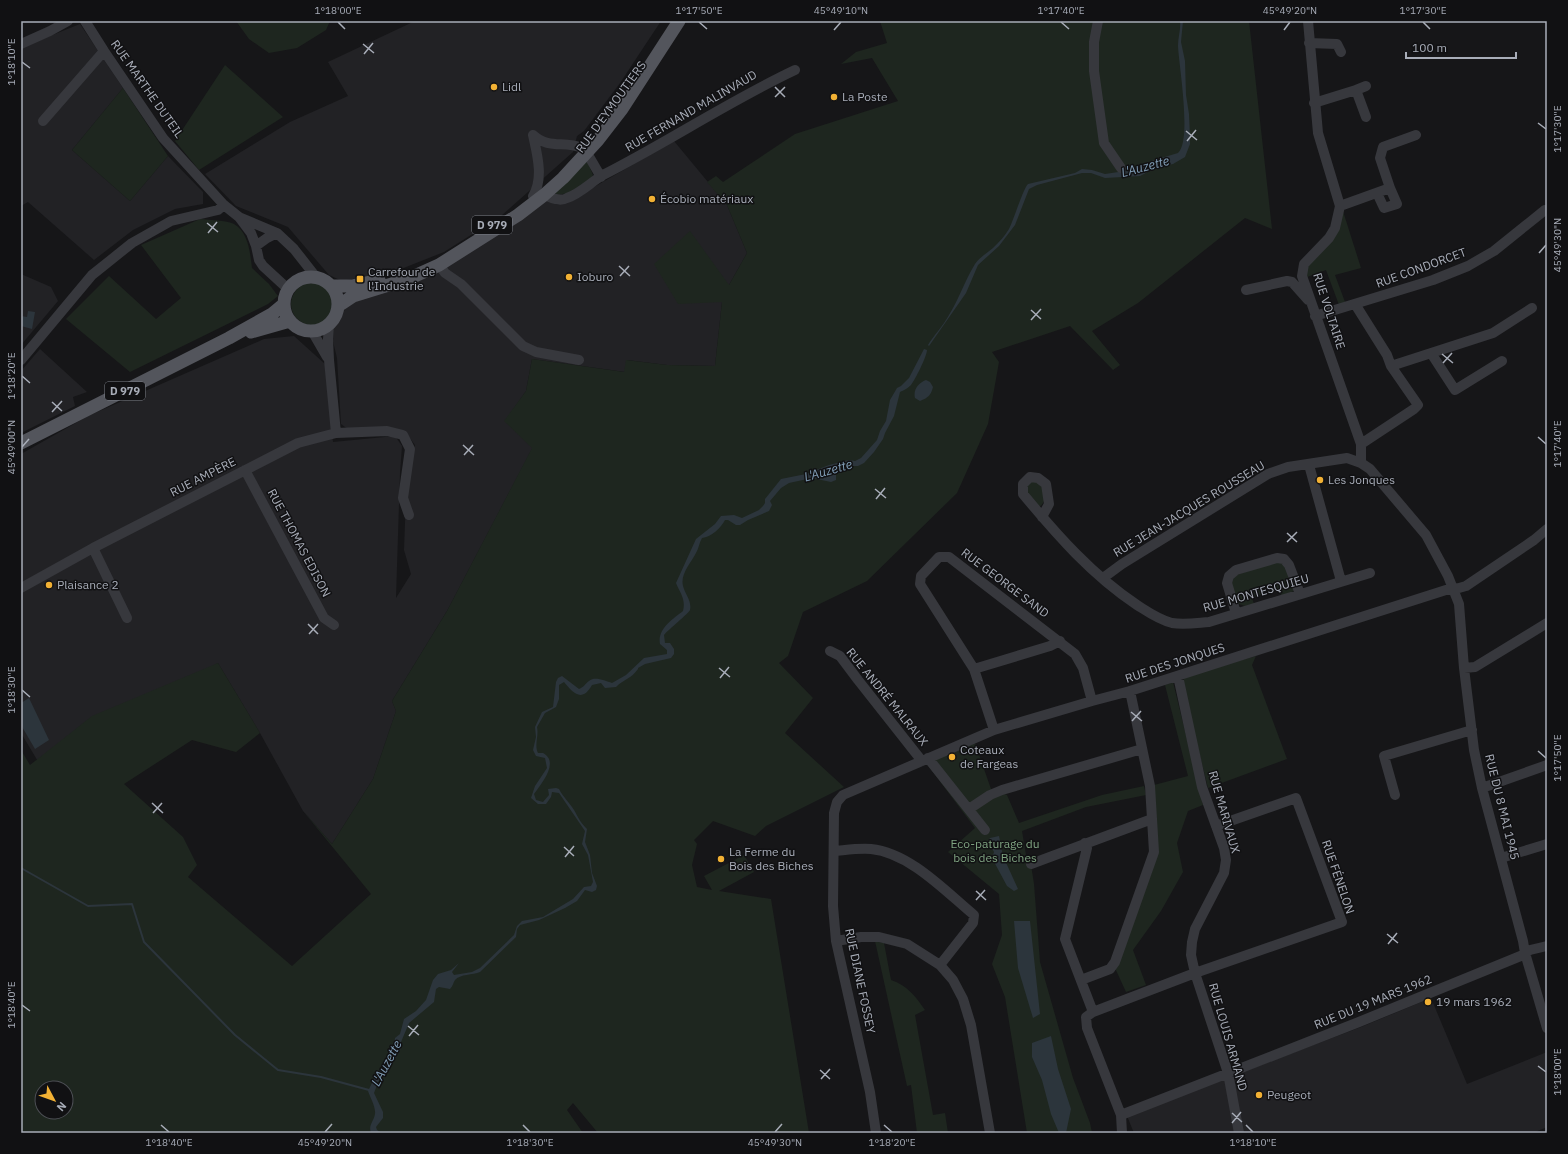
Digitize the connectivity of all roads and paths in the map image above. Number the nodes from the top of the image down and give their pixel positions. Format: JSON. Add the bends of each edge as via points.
{"nodes":[{"id":1,"x":68,"y":21,"type":"edge"},
{"id":2,"x":85,"y":21,"type":"edge"},
{"id":3,"x":670,"y":21,"type":"edge"},
{"id":4,"x":679,"y":21,"type":"edge"},
{"id":5,"x":1098,"y":21,"type":"edge"},
{"id":6,"x":1308,"y":21,"type":"edge"},
{"id":7,"x":1309,"y":43,"type":"junction"},
{"id":8,"x":21,"y":44,"type":"edge"},
{"id":9,"x":104,"y":51,"type":"junction"},
{"id":10,"x":1341,"y":52,"type":"dead end"},
{"id":11,"x":795,"y":70,"type":"dead end"},
{"id":12,"x":1366,"y":86,"type":"dead end"},
{"id":13,"x":1356,"y":90,"type":"junction"},
{"id":14,"x":1314,"y":103,"type":"junction"},
{"id":15,"x":1366,"y":117,"type":"dead end"},
{"id":16,"x":43,"y":121,"type":"dead end"},
{"id":17,"x":1416,"y":135,"type":"dead end"},
{"id":18,"x":585,"y":150,"type":"junction"},
{"id":19,"x":1121,"y":168,"type":"dead end"},
{"id":20,"x":601,"y":177,"type":"junction"},
{"id":21,"x":1390,"y":188,"type":"junction"},
{"id":22,"x":1376,"y":194,"type":"junction"},
{"id":23,"x":539,"y":196,"type":"junction"},
{"id":24,"x":224,"y":206,"type":"junction"},
{"id":25,"x":1340,"y":206,"type":"junction"},
{"id":26,"x":1546,"y":211,"type":"edge"},
{"id":27,"x":239,"y":217,"type":"junction"},
{"id":28,"x":277,"y":233,"type":"junction"},
{"id":29,"x":256,"y":246,"type":"junction"},
{"id":30,"x":439,"y":265,"type":"junction"},
{"id":31,"x":316,"y":277,"type":"junction"},
{"id":32,"x":331,"y":286,"type":"junction"},
{"id":33,"x":288,"y":289,"type":"junction"},
{"id":34,"x":1246,"y":290,"type":"dead end"},
{"id":35,"x":1311,"y":303,"type":"junction"},
{"id":36,"x":284,"y":304,"type":"junction"},
{"id":37,"x":1355,"y":304,"type":"junction"},
{"id":38,"x":338,"y":306,"type":"junction"},
{"id":39,"x":1532,"y":308,"type":"dead end"},
{"id":40,"x":1315,"y":316,"type":"junction"},
{"id":41,"x":290,"y":321,"type":"junction"},
{"id":42,"x":329,"y":324,"type":"junction"},
{"id":43,"x":312,"y":331,"type":"junction"},
{"id":44,"x":228,"y":338,"type":"junction"},
{"id":45,"x":1432,"y":353,"type":"junction"},
{"id":46,"x":21,"y":360,"type":"edge"},
{"id":47,"x":329,"y":360,"type":"junction"},
{"id":48,"x":579,"y":360,"type":"dead end"},
{"id":49,"x":1502,"y":361,"type":"dead end"},
{"id":50,"x":1391,"y":366,"type":"junction"},
{"id":51,"x":336,"y":433,"type":"junction"},
{"id":52,"x":21,"y":443,"type":"edge"},
{"id":53,"x":1361,"y":444,"type":"junction"},
{"id":54,"x":1361,"y":462,"type":"junction"},
{"id":55,"x":1309,"y":465,"type":"junction"},
{"id":56,"x":245,"y":470,"type":"junction"},
{"id":57,"x":408,"y":515,"type":"dead end"},
{"id":58,"x":1042,"y":517,"type":"dead end"},
{"id":59,"x":1547,"y":529,"type":"edge"},
{"id":60,"x":93,"y":548,"type":"junction"},
{"id":61,"x":1370,"y":573,"type":"dead end"},
{"id":62,"x":1103,"y":578,"type":"junction"},
{"id":63,"x":1341,"y":581,"type":"junction"},
{"id":64,"x":21,"y":588,"type":"edge"},
{"id":65,"x":1454,"y":588,"type":"junction"},
{"id":66,"x":1300,"y":594,"type":"junction"},
{"id":67,"x":1236,"y":614,"type":"junction"},
{"id":68,"x":127,"y":618,"type":"dead end"},
{"id":69,"x":334,"y":625,"type":"dead end"},
{"id":70,"x":1546,"y":627,"type":"edge"},
{"id":71,"x":1060,"y":641,"type":"junction"},
{"id":72,"x":830,"y":651,"type":"dead end"},
{"id":73,"x":1464,"y":668,"type":"junction"},
{"id":74,"x":974,"y":669,"type":"junction"},
{"id":75,"x":1178,"y":676,"type":"junction"},
{"id":76,"x":1130,"y":691,"type":"junction"},
{"id":77,"x":1092,"y":701,"type":"junction"},
{"id":78,"x":994,"y":730,"type":"junction"},
{"id":79,"x":1472,"y":730,"type":"junction"},
{"id":80,"x":1142,"y":749,"type":"junction"},
{"id":81,"x":925,"y":759,"type":"junction"},
{"id":82,"x":1547,"y":765,"type":"edge"},
{"id":83,"x":894,"y":773,"type":"joint"},
{"id":84,"x":1482,"y":788,"type":"junction"},
{"id":85,"x":1396,"y":795,"type":"dead end"},
{"id":86,"x":969,"y":809,"type":"junction"},
{"id":87,"x":1152,"y":819,"type":"junction"},
{"id":88,"x":1216,"y":826,"type":"junction"},
{"id":89,"x":985,"y":830,"type":"dead end"},
{"id":90,"x":1085,"y":843,"type":"junction"},
{"id":91,"x":1547,"y":844,"type":"edge"},
{"id":92,"x":834,"y":851,"type":"junction"},
{"id":93,"x":1501,"y":858,"type":"junction"},
{"id":94,"x":1031,"y":864,"type":"dead end"},
{"id":95,"x":836,"y":941,"type":"junction"},
{"id":96,"x":1547,"y":946,"type":"edge"},
{"id":97,"x":1525,"y":953,"type":"junction"},
{"id":98,"x":940,"y":965,"type":"junction"},
{"id":99,"x":1195,"y":973,"type":"junction"},
{"id":100,"x":1081,"y":980,"type":"junction"},
{"id":101,"x":1090,"y":1014,"type":"junction"},
{"id":102,"x":1547,"y":1028,"type":"edge"},
{"id":103,"x":1228,"y":1073,"type":"junction"},
{"id":104,"x":1121,"y":1115,"type":"junction"},
{"id":105,"x":876,"y":1133,"type":"edge"},
{"id":106,"x":990,"y":1133,"type":"edge"},
{"id":107,"x":1122,"y":1133,"type":"edge"},
{"id":108,"x":1239,"y":1133,"type":"edge"}],
"edges":[{"from":1,"to":8,"type":"street"},
{"from":2,"to":9,"type":"street","name":"RUE MARTHE DUTEIL"},
{"from":3,"to":18,"type":"main road","name":"RUE D'EYMOUTIERS","number":"D 979"},
{"from":4,"to":18,"type":"main road","number":"D 979","via":[[622,109]]},
{"from":5,"to":19,"type":"street","via":[[1094,42],[1094,71],[1104,143]]},
{"from":6,"to":7,"type":"street","name":"RUE VOLTAIRE"},
{"from":7,"to":10,"type":"street","via":[[1336,44]]},
{"from":7,"to":14,"type":"street","name":"RUE VOLTAIRE"},
{"from":9,"to":16,"type":"street"},
{"from":9,"to":24,"type":"street","name":"RUE MARTHE DUTEIL","via":[[163,138]]},
{"from":11,"to":20,"type":"street","name":"RUE FERNAND MALINVAUD"},
{"from":12,"to":13,"type":"street"},
{"from":13,"to":14,"type":"street"},
{"from":13,"to":15,"type":"street"},
{"from":14,"to":25,"type":"street","name":"RUE VOLTAIRE","via":[[1318,133]]},
{"from":17,"to":21,"type":"street","via":[[1383,147],[1380,158]]},
{"from":18,"to":20,"type":"street"},
{"from":18,"to":23,"type":"main road","name":"RUE D'EYMOUTIERS","number":"D 979","via":[[558,174]]},
{"from":18,"to":23,"type":"street","via":[[574,145],[548,144],[533,135]]},
{"from":20,"to":23,"type":"street","name":"RUE FERNAND MALINVAUD","via":[[566,199]]},
{"from":21,"to":22,"type":"street"},
{"from":21,"to":22,"type":"street","via":[[1397,204],[1384,208]]},
{"from":22,"to":25,"type":"street"},
{"from":23,"to":30,"type":"main road","number":"D 979","via":[[518,215]]},
{"from":23,"to":32,"type":"main road","name":"RUE D'EYMOUTIERS","number":"D 979","via":[[453,250],[416,269],[352,286]]},
{"from":24,"to":27,"type":"street","name":"RUE MARTHE DUTEIL"},
{"from":24,"to":46,"type":"street","via":[[218,210],[171,221],[132,243],[92,275]]},
{"from":25,"to":35,"type":"street","name":"RUE VOLTAIRE","via":[[1335,228],[1329,238],[1304,264],[1302,276]]},
{"from":26,"to":37,"type":"street","name":"RUE CONDORCET","via":[[1494,251],[1468,266],[1433,280]]},
{"from":27,"to":28,"type":"street"},
{"from":27,"to":29,"type":"street","via":[[251,233]]},
{"from":28,"to":29,"type":"street"},
{"from":28,"to":31,"type":"street","via":[[294,249]]},
{"from":29,"to":33,"type":"street","via":[[259,260]]},
{"from":30,"to":38,"type":"main road","number":"D 979","via":[[408,279],[353,296]]},
{"from":30,"to":48,"type":"street","via":[[523,346],[536,352]]},
{"from":31,"to":32,"type":"main road"},
{"from":31,"to":33,"type":"main road","via":[[300,279]]},
{"from":32,"to":38,"type":"main road","via":[[338,299]]},
{"from":33,"to":36,"type":"main road"},
{"from":34,"to":35,"type":"street","via":[[1292,282]]},
{"from":35,"to":40,"type":"street","name":"RUE VOLTAIRE"},
{"from":36,"to":41,"type":"main road"},
{"from":36,"to":44,"type":"main road","number":"D 979","via":[[270,315]]},
{"from":37,"to":40,"type":"street","name":"RUE CONDORCET"},
{"from":37,"to":50,"type":"street","via":[[1387,355]]},
{"from":38,"to":42,"type":"main road","via":[[337,313]]},
{"from":39,"to":45,"type":"street","via":[[1493,333]]},
{"from":40,"to":53,"type":"street","name":"RUE VOLTAIRE"},
{"from":41,"to":43,"type":"main road","via":[[296,327]]},
{"from":41,"to":44,"type":"main road","number":"D 979"},
{"from":42,"to":43,"type":"main road"},
{"from":42,"to":47,"type":"street"},
{"from":43,"to":47,"type":"street"},
{"from":44,"to":52,"type":"main road","number":"D 979"},
{"from":45,"to":49,"type":"street","via":[[1455,390]]},
{"from":45,"to":50,"type":"street"},
{"from":47,"to":51,"type":"street"},
{"from":50,"to":53,"type":"street","via":[[1418,405]]},
{"from":51,"to":56,"type":"street","name":"RUE AMPÈRE","via":[[298,443]]},
{"from":51,"to":57,"type":"street","name":"RUE AMPÈRE","via":[[388,431],[402,435],[410,449],[402,498]]},
{"from":53,"to":54,"type":"street","name":"RUE VOLTAIRE"},
{"from":54,"to":55,"type":"street","name":"RUE JEAN-JACQUES ROUSSEAU","via":[[1347,458]]},
{"from":54,"to":65,"type":"street","via":[[1370,469],[1426,535]]},
{"from":55,"to":62,"type":"street","name":"RUE JEAN-JACQUES ROUSSEAU","via":[[1288,467],[1268,474]]},
{"from":55,"to":63,"type":"street"},
{"from":56,"to":60,"type":"street","name":"RUE AMPÈRE"},
{"from":56,"to":69,"type":"street","name":"RUE THOMAS EDISON","via":[[324,618]]},
{"from":58,"to":62,"type":"street","name":"RUE MONTESQUIEU","via":[[1080,559]]},
{"from":59,"to":65,"type":"street","name":"RUE DES JONQUES","via":[[1466,586]]},
{"from":60,"to":64,"type":"street","name":"RUE AMPÈRE"},
{"from":60,"to":68,"type":"street"},
{"from":61,"to":63,"type":"street","name":"RUE MONTESQUIEU"},
{"from":62,"to":67,"type":"street","name":"RUE MONTESQUIEU","via":[[1122,595],[1156,617],[1172,623],[1209,622]]},
{"from":63,"to":66,"type":"street","name":"RUE MONTESQUIEU"},
{"from":65,"to":73,"type":"street","name":"RUE DU 8 MAI 1945","via":[[1459,604]]},
{"from":65,"to":75,"type":"street","name":"RUE DES JONQUES"},
{"from":66,"to":67,"type":"street","name":"RUE MONTESQUIEU"},
{"from":66,"to":67,"type":"street","via":[[1289,565],[1284,559],[1277,558],[1236,570],[1229,576],[1227,583]]},
{"from":70,"to":73,"type":"street","via":[[1475,666]]},
{"from":71,"to":74,"type":"street"},
{"from":71,"to":74,"type":"street","name":"RUE GEORGE SAND","via":[[949,557],[939,557],[921,576],[920,584]]},
{"from":71,"to":77,"type":"street","name":"RUE GEORGE SAND","via":[[1075,654],[1083,668]]},
{"from":72,"to":81,"type":"street","name":"RUE ANDRÉ MALRAUX","via":[[840,656]]},
{"from":73,"to":79,"type":"street","name":"RUE DU 8 MAI 1945"},
{"from":74,"to":78,"type":"street","name":"RUE GEORGE SAND"},
{"from":75,"to":76,"type":"street","name":"RUE DES JONQUES"},
{"from":75,"to":88,"type":"street","name":"RUE MARIVAUX","via":[[1202,787]]},
{"from":76,"to":77,"type":"street","name":"RUE DES JONQUES"},
{"from":76,"to":80,"type":"street"},
{"from":77,"to":78,"type":"street","name":"RUE DES JONQUES"},
{"from":78,"to":81,"type":"street","name":"RUE DES JONQUES"},
{"from":79,"to":84,"type":"street","name":"RUE DU 8 MAI 1945"},
{"from":79,"to":85,"type":"street","via":[[1384,756]]},
{"from":80,"to":86,"type":"street","via":[[1002,790]]},
{"from":80,"to":87,"type":"street","via":[[1150,786]]},
{"from":81,"to":83,"type":"street","name":"RUE DES JONQUES"},
{"from":81,"to":86,"type":"street","name":"RUE ANDRÉ MALRAUX"},
{"from":82,"to":84,"type":"street"},
{"from":83,"to":92,"type":"street","name":"RUE DIANE FOSSEY","via":[[843,795],[837,802],[834,813]]},
{"from":84,"to":93,"type":"street","name":"RUE DU 8 MAI 1945"},
{"from":86,"to":89,"type":"street","name":"RUE ANDRÉ MALRAUX"},
{"from":87,"to":90,"type":"street"},
{"from":87,"to":100,"type":"street","via":[[1154,852],[1115,962],[1110,969]]},
{"from":88,"to":99,"type":"street","name":"RUE MARIVAUX","via":[[1226,860],[1224,874],[1192,942],[1191,954]]},
{"from":88,"to":99,"type":"street","name":"RUE FÉNELON","via":[[1296,798],[1342,922]]},
{"from":90,"to":94,"type":"street"},
{"from":90,"to":100,"type":"street","via":[[1087,848],[1065,939]]},
{"from":91,"to":93,"type":"street"},
{"from":92,"to":95,"type":"street","name":"RUE DIANE FOSSEY","via":[[833,906]]},
{"from":92,"to":98,"type":"street","via":[[871,849],[896,855],[927,876],[974,915],[973,923]]},
{"from":93,"to":97,"type":"street","name":"RUE DU 8 MAI 1945"},
{"from":95,"to":98,"type":"street","via":[[861,937],[883,938],[907,944]]},
{"from":95,"to":105,"type":"street","name":"RUE DIANE FOSSEY","via":[[870,1092]]},
{"from":96,"to":97,"type":"street","name":"RUE DU 19 MARS 1962"},
{"from":97,"to":102,"type":"street","name":"RUE DU 8 MAI 1945"},
{"from":97,"to":103,"type":"street","name":"RUE DU 19 MARS 1962"},
{"from":98,"to":106,"type":"street","via":[[953,980],[963,999],[971,1025]]},
{"from":99,"to":101,"type":"street"},
{"from":99,"to":103,"type":"street","name":"RUE LOUIS ARMAND"},
{"from":100,"to":101,"type":"street"},
{"from":101,"to":104,"type":"street","via":[[1087,1028]]},
{"from":103,"to":104,"type":"street","name":"RUE DU 19 MARS 1962"},
{"from":103,"to":108,"type":"street","name":"RUE LOUIS ARMAND"},
{"from":104,"to":107,"type":"street"}]}
